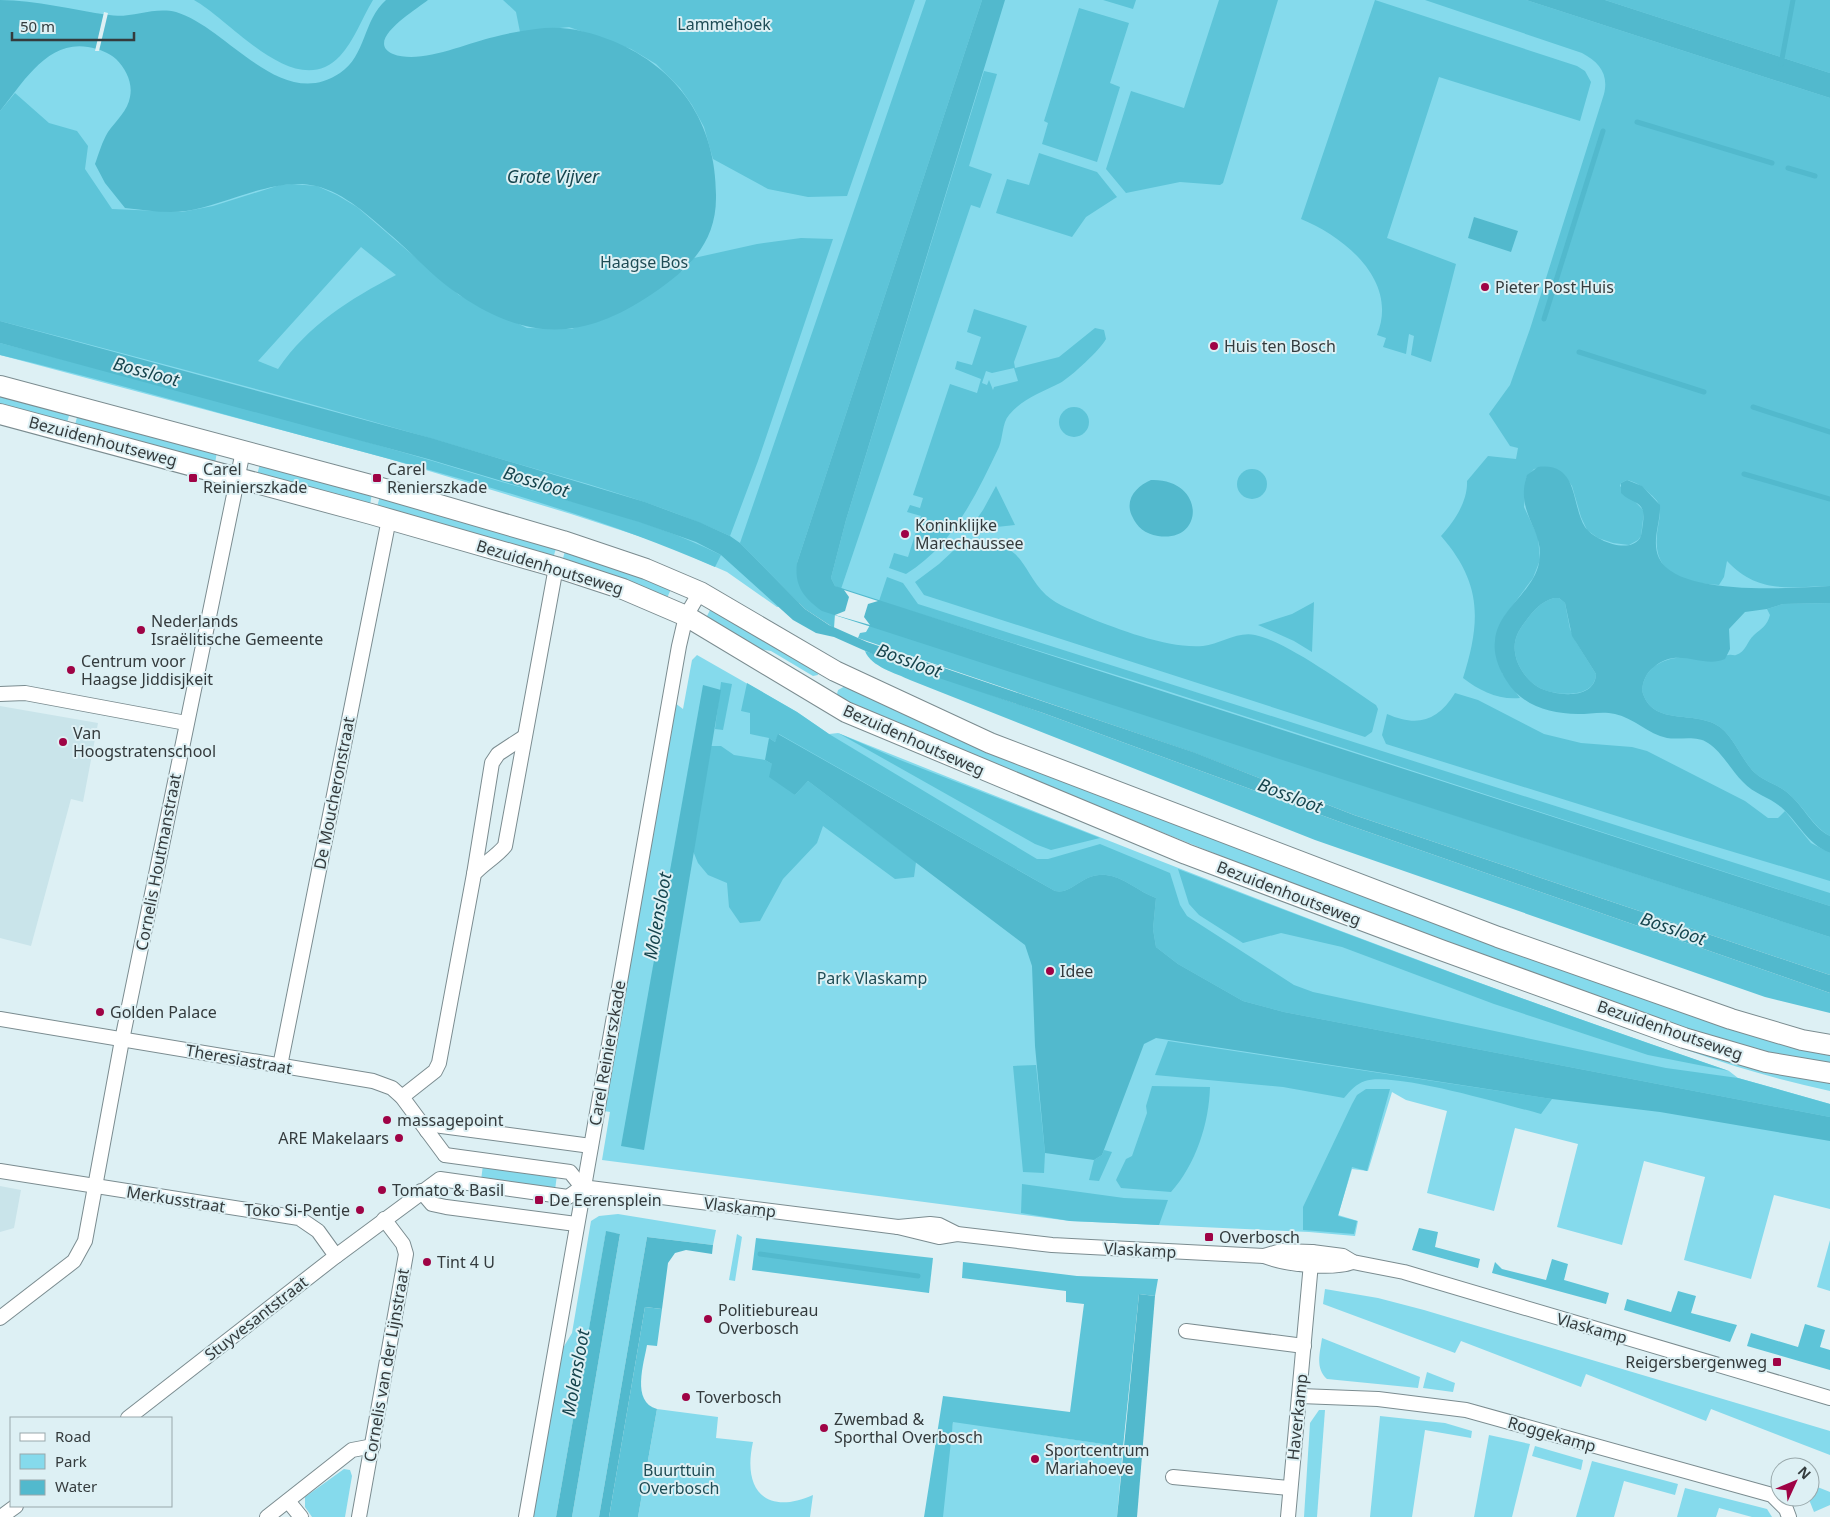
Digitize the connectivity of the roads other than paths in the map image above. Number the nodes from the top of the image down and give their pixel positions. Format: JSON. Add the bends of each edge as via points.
{"nodes":[{"id":1,"x":0,"y":386,"type":"edge"},
{"id":2,"x":0,"y":414,"type":"edge"},
{"id":3,"x":243,"y":451,"type":"junction"},
{"id":4,"x":236,"y":477,"type":"junction"},
{"id":5,"x":389,"y":519,"type":"junction"},
{"id":6,"x":556,"y":567,"type":"junction"},
{"id":7,"x":700,"y":592,"type":"junction"},
{"id":8,"x":686,"y":616,"type":"junction"},
{"id":9,"x":0,"y":694,"type":"edge"},
{"id":10,"x":186,"y":723,"type":"junction"},
{"id":11,"x":524,"y":737,"type":"junction"},
{"id":12,"x":474,"y":874,"type":"junction"},
{"id":13,"x":0,"y":1019,"type":"edge"},
{"id":14,"x":122,"y":1040,"type":"junction"},
{"id":15,"x":1830,"y":1045,"type":"edge"},
{"id":16,"x":280,"y":1066,"type":"junction"},
{"id":17,"x":1830,"y":1073,"type":"edge"},
{"id":18,"x":402,"y":1097,"type":"junction"},
{"id":19,"x":427,"y":1131,"type":"junction"},
{"id":20,"x":591,"y":1146,"type":"junction"},
{"id":21,"x":444,"y":1155,"type":"junction"},
{"id":22,"x":0,"y":1171,"type":"edge"},
{"id":23,"x":440,"y":1179,"type":"junction"},
{"id":24,"x":94,"y":1186,"type":"junction"},
{"id":25,"x":582,"y":1186,"type":"junction"},
{"id":26,"x":421,"y":1191,"type":"junction"},
{"id":27,"x":384,"y":1219,"type":"junction"},
{"id":28,"x":576,"y":1224,"type":"junction"},
{"id":29,"x":336,"y":1256,"type":"junction"},
{"id":30,"x":1312,"y":1258,"type":"junction"},
{"id":31,"x":0,"y":1318,"type":"edge"},
{"id":32,"x":1186,"y":1331,"type":"dead end"},
{"id":33,"x":1304,"y":1346,"type":"junction"},
{"id":34,"x":1300,"y":1396,"type":"junction"},
{"id":35,"x":1830,"y":1398,"type":"edge"},
{"id":36,"x":129,"y":1417,"type":"edge"},
{"id":37,"x":373,"y":1446,"type":"junction"},
{"id":38,"x":1173,"y":1477,"type":"dead end"},
{"id":39,"x":1289,"y":1488,"type":"junction"},
{"id":40,"x":288,"y":1501,"type":"junction"},
{"id":41,"x":15,"y":1507,"type":"edge"},
{"id":42,"x":2,"y":1517,"type":"edge"},
{"id":43,"x":267,"y":1517,"type":"edge"},
{"id":44,"x":301,"y":1517,"type":"edge"},
{"id":45,"x":359,"y":1517,"type":"edge"},
{"id":46,"x":526,"y":1517,"type":"edge"},
{"id":47,"x":1288,"y":1517,"type":"edge"},
{"id":48,"x":1789,"y":1517,"type":"edge"}],
"edges":[{"from":1,"to":3,"type":"main road","name":"Bezuidenhoutseweg"},
{"from":2,"to":4,"type":"main road","name":"Bezuidenhoutseweg"},
{"from":3,"to":4,"type":"street","name":"Cornelis Houtmanstraat"},
{"from":3,"to":7,"type":"main road","name":"Bezuidenhoutseweg","via":[[563,541],[646,569]]},
{"from":4,"to":5,"type":"main road","name":"Bezuidenhoutseweg"},
{"from":4,"to":10,"type":"street","name":"Cornelis Houtmanstraat"},
{"from":5,"to":6,"type":"main road","name":"Bezuidenhoutseweg"},
{"from":5,"to":16,"type":"street","name":"De Moucheronstraat"},
{"from":6,"to":8,"type":"main road","name":"Bezuidenhoutseweg","via":[[649,599]]},
{"from":6,"to":11,"type":"street"},
{"from":7,"to":8,"type":"street","name":"Carel Reinierszkade"},
{"from":7,"to":15,"type":"main road","name":"Bezuidenhoutseweg","via":[[835,671],[990,743],[1498,937],[1731,1018],[1802,1040]]},
{"from":8,"to":17,"type":"main road","name":"Bezuidenhoutseweg","via":[[846,712],[1186,854],[1684,1038],[1766,1062]]},
{"from":8,"to":20,"type":"street","name":"Carel Reinierszkade"},
{"from":9,"to":10,"type":"street","via":[[25,693]]},
{"from":10,"to":14,"type":"street","name":"Cornelis Houtmanstraat"},
{"from":11,"to":12,"type":"street","via":[[505,846]]},
{"from":11,"to":12,"type":"street","via":[[498,754],[492,763]]},
{"from":12,"to":18,"type":"street","via":[[439,1063],[436,1071]]},
{"from":13,"to":14,"type":"street","name":"Theresiastraat"},
{"from":14,"to":16,"type":"street","name":"Theresiastraat"},
{"from":14,"to":24,"type":"street","name":"Cornelis Houtmanstraat"},
{"from":16,"to":18,"type":"street","name":"Theresiastraat","via":[[373,1081],[392,1088]]},
{"from":18,"to":19,"type":"street","name":"Theresiastraat"},
{"from":19,"to":20,"type":"street","via":[[434,1125]]},
{"from":19,"to":21,"type":"street","name":"Theresiastraat"},
{"from":20,"to":25,"type":"street","name":"Carel Reinierszkade"},
{"from":21,"to":23,"type":"street"},
{"from":21,"to":25,"type":"street","via":[[570,1172]]},
{"from":22,"to":24,"type":"street","name":"Merkusstraat"},
{"from":23,"to":25,"type":"street","via":[[568,1197]]},
{"from":23,"to":26,"type":"street"},
{"from":24,"to":29,"type":"street","name":"Merkusstraat","via":[[298,1218],[318,1231]]},
{"from":24,"to":31,"type":"street","name":"Cornelis Houtmanstraat","via":[[85,1241],[74,1261]]},
{"from":25,"to":28,"type":"street","name":"Carel Reinierszkade"},
{"from":25,"to":30,"type":"street","name":"Vlaskamp","via":[[898,1227],[939,1225],[957,1234],[1052,1245],[1264,1256],[1281,1262]]},
{"from":26,"to":27,"type":"street"},
{"from":26,"to":28,"type":"street","via":[[432,1204],[446,1207]]},
{"from":27,"to":29,"type":"street","name":"Stuyvesantstraat"},
{"from":27,"to":37,"type":"street","name":"Cornelis van der Lijnstraat","via":[[403,1244],[406,1254]]},
{"from":28,"to":46,"type":"street","name":"Carel Reinierszkade"},
{"from":29,"to":36,"type":"street","name":"Stuyvesantstraat"},
{"from":30,"to":33,"type":"street","name":"Haverkamp"},
{"from":30,"to":35,"type":"street","name":"Vlaskamp","via":[[1339,1267],[1353,1262],[1404,1272]]},
{"from":32,"to":33,"type":"street"},
{"from":33,"to":34,"type":"street","name":"Haverkamp"},
{"from":34,"to":39,"type":"street","name":"Haverkamp"},
{"from":34,"to":48,"type":"street","name":"Roggekamp","via":[[1378,1399],[1466,1410],[1772,1495]]},
{"from":37,"to":40,"type":"street","via":[[352,1450]]},
{"from":37,"to":45,"type":"street","name":"Cornelis van der Lijnstraat"},
{"from":38,"to":39,"type":"street"},
{"from":39,"to":47,"type":"street","name":"Haverkamp"},
{"from":40,"to":43,"type":"street"},
{"from":40,"to":44,"type":"street"},
{"from":41,"to":42,"type":"street"}]}
